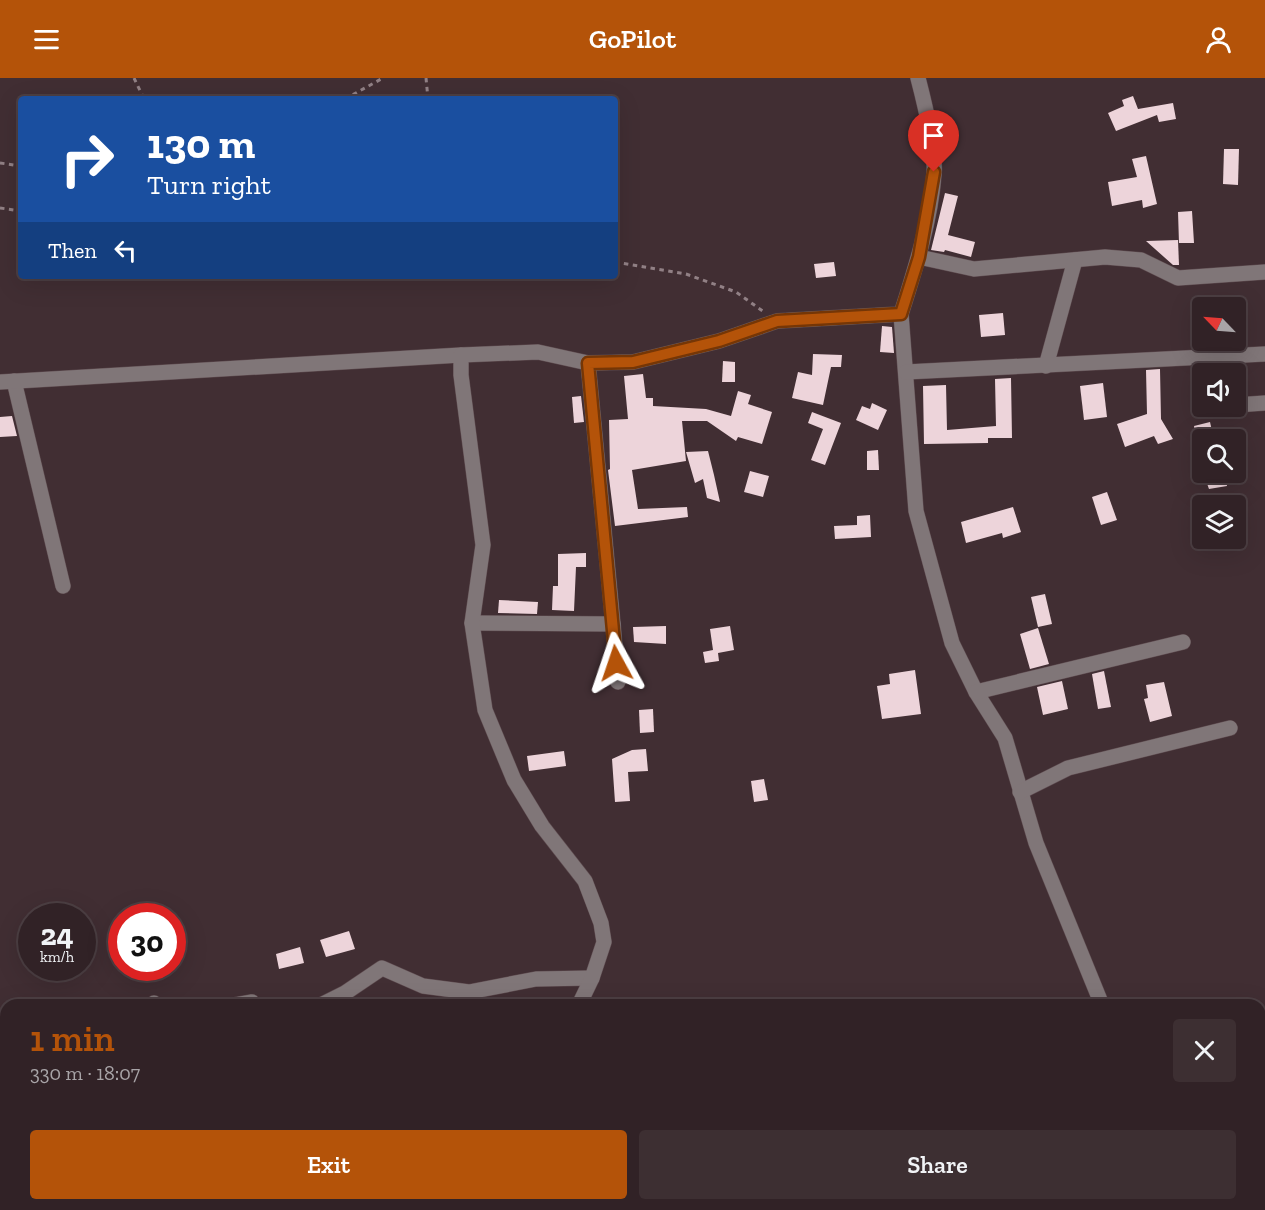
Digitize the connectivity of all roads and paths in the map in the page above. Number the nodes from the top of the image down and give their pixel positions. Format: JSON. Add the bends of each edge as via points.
{"nodes":[{"id":1,"x":134,"y":78,"type":"edge"},
{"id":2,"x":383,"y":78,"type":"edge"},
{"id":3,"x":426,"y":78,"type":"edge"},
{"id":4,"x":918,"y":78,"type":"edge"},
{"id":5,"x":143,"y":96,"type":"edge"},
{"id":6,"x":350,"y":96,"type":"edge"},
{"id":7,"x":429,"y":96,"type":"edge"},
{"id":8,"x":0,"y":163,"type":"edge"},
{"id":9,"x":18,"y":166,"type":"edge"},
{"id":10,"x":0,"y":208,"type":"edge"},
{"id":11,"x":18,"y":211,"type":"edge"},
{"id":12,"x":919,"y":257,"type":"junction"},
{"id":13,"x":1075,"y":260,"type":"junction"},
{"id":14,"x":618,"y":263,"type":"edge"},
{"id":15,"x":1265,"y":272,"type":"edge"},
{"id":16,"x":901,"y":314,"type":"junction"},
{"id":17,"x":777,"y":321,"type":"junction"},
{"id":18,"x":1265,"y":354,"type":"edge"},
{"id":19,"x":461,"y":355,"type":"junction"},
{"id":20,"x":588,"y":363,"type":"junction"},
{"id":21,"x":1046,"y":366,"type":"junction"},
{"id":22,"x":906,"y":372,"type":"junction"},
{"id":23,"x":7,"y":382,"type":"edge"},
{"id":24,"x":1265,"y":403,"type":"edge"},
{"id":25,"x":1246,"y":404,"type":"edge"},
{"id":26,"x":63,"y":586,"type":"dead end"},
{"id":27,"x":472,"y":623,"type":"junction"},
{"id":28,"x":613,"y":624,"type":"junction"},
{"id":29,"x":1184,"y":642,"type":"dead end"},
{"id":30,"x":618,"y":682,"type":"dead end"},
{"id":31,"x":976,"y":692,"type":"junction"},
{"id":32,"x":1230,"y":728,"type":"dead end"},
{"id":33,"x":1020,"y":792,"type":"junction"},
{"id":34,"x":592,"y":978,"type":"junction"},
{"id":35,"x":333,"y":999,"type":"edge"},
{"id":36,"x":582,"y":999,"type":"edge"},
{"id":37,"x":1100,"y":999,"type":"edge"}],
"edges":[{"from":1,"to":5,"type":"path"},
{"from":2,"to":6,"type":"path"},
{"from":3,"to":7,"type":"path"},
{"from":4,"to":12,"type":"street","via":[[934,172]]},
{"from":8,"to":9,"type":"path"},
{"from":10,"to":11,"type":"path"},
{"from":12,"to":13,"type":"street","via":[[974,269]]},
{"from":12,"to":16,"type":"street"},
{"from":13,"to":15,"type":"street","via":[[1142,260],[1178,278]]},
{"from":13,"to":21,"type":"street"},
{"from":14,"to":17,"type":"path","via":[[686,274],[736,292]]},
{"from":16,"to":17,"type":"street"},
{"from":16,"to":22,"type":"street"},
{"from":17,"to":20,"type":"street","via":[[719,341],[633,362]]},
{"from":18,"to":21,"type":"street"},
{"from":19,"to":20,"type":"street","via":[[538,352]]},
{"from":19,"to":23,"type":"street"},
{"from":19,"to":27,"type":"street","via":[[483,545]]},
{"from":20,"to":28,"type":"street"},
{"from":21,"to":22,"type":"street"},
{"from":22,"to":31,"type":"street","via":[[916,511],[952,643]]},
{"from":23,"to":26,"type":"street"},
{"from":24,"to":25,"type":"street"},
{"from":27,"to":28,"type":"street"},
{"from":27,"to":34,"type":"street","via":[[485,710],[514,780],[542,826],[585,881],[601,923],[604,942]]},
{"from":28,"to":30,"type":"street"},
{"from":29,"to":31,"type":"street"},
{"from":31,"to":33,"type":"street","via":[[1005,738]]},
{"from":32,"to":33,"type":"street","via":[[1068,768]]},
{"from":33,"to":37,"type":"street","via":[[1036,843]]},
{"from":34,"to":35,"type":"street","via":[[536,979],[469,992],[423,986],[382,968]]},
{"from":34,"to":36,"type":"street"}]}
